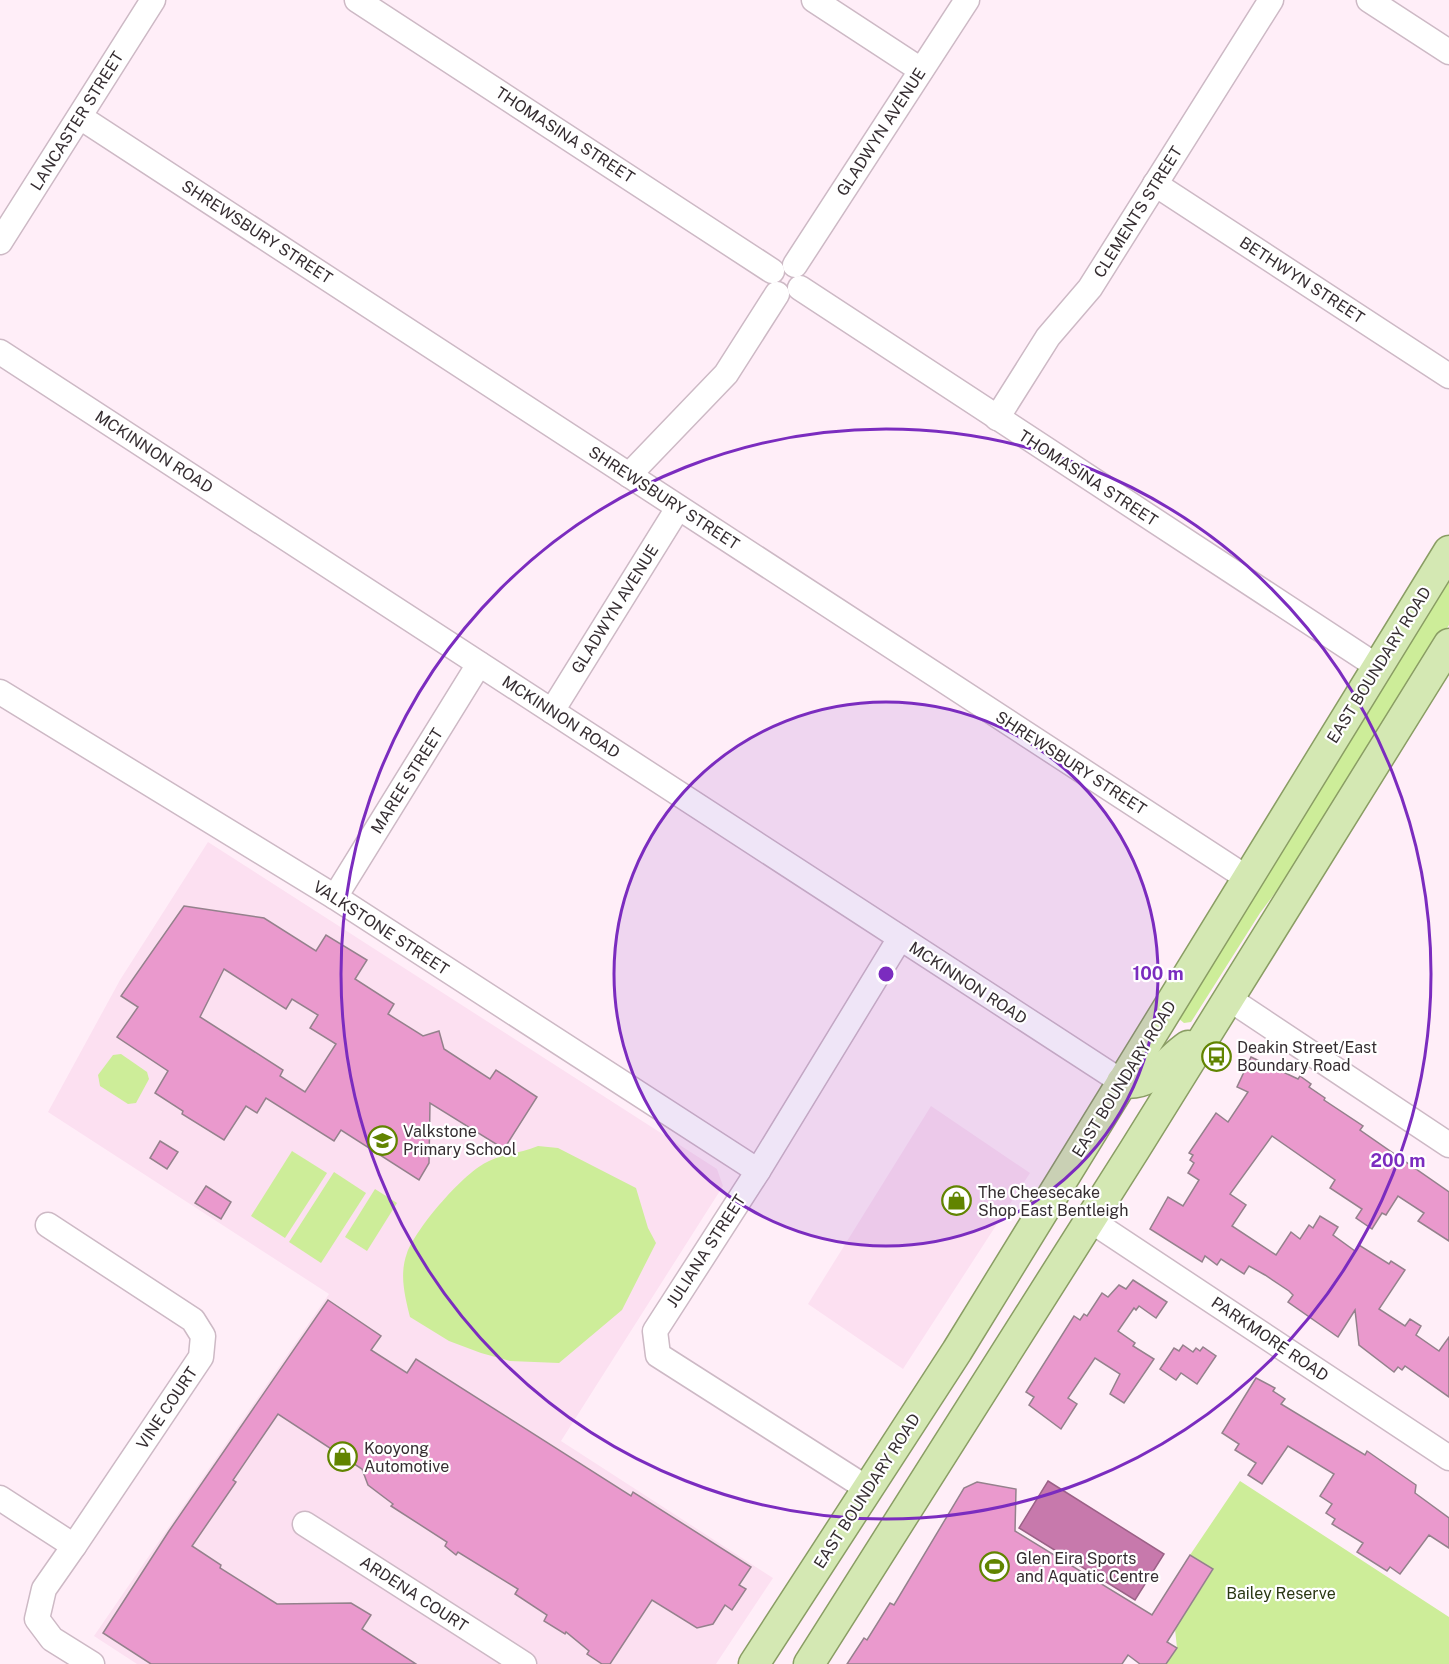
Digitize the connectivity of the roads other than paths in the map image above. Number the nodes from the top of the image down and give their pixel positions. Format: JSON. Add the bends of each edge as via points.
{"nodes":[{"id":1,"x":153,"y":0,"type":"edge"},
{"id":2,"x":357,"y":0,"type":"edge"},
{"id":3,"x":814,"y":0,"type":"edge"},
{"id":4,"x":967,"y":0,"type":"edge"},
{"id":5,"x":1271,"y":0,"type":"edge"},
{"id":6,"x":1369,"y":0,"type":"edge"},
{"id":7,"x":1449,"y":52,"type":"edge"},
{"id":8,"x":921,"y":70,"type":"junction"},
{"id":9,"x":80,"y":117,"type":"junction"},
{"id":10,"x":1155,"y":184,"type":"junction"},
{"id":11,"x":0,"y":242,"type":"edge"},
{"id":12,"x":783,"y":284,"type":"junction"},
{"id":13,"x":0,"y":352,"type":"edge"},
{"id":14,"x":1449,"y":376,"type":"edge"},
{"id":15,"x":997,"y":418,"type":"junction"},
{"id":16,"x":629,"y":475,"type":"junction"},
{"id":17,"x":678,"y":508,"type":"junction"},
{"id":18,"x":1449,"y":551,"type":"edge"},
{"id":19,"x":1449,"y":644,"type":"edge"},
{"id":20,"x":479,"y":664,"type":"junction"},
{"id":21,"x":1378,"y":667,"type":"junction"},
{"id":22,"x":0,"y":692,"type":"edge"},
{"id":23,"x":552,"y":711,"type":"junction"},
{"id":24,"x":1248,"y":878,"type":"junction"},
{"id":25,"x":334,"y":897,"type":"junction"},
{"id":26,"x":900,"y":938,"type":"junction"},
{"id":27,"x":1228,"y":998,"type":"junction"},
{"id":28,"x":1162,"y":1018,"type":"junction"},
{"id":29,"x":1205,"y":1035,"type":"junction"},
{"id":30,"x":1122,"y":1082,"type":"junction"},
{"id":31,"x":1449,"y":1145,"type":"edge"},
{"id":32,"x":758,"y":1171,"type":"junction"},
{"id":33,"x":1090,"y":1220,"type":"junction"},
{"id":34,"x":48,"y":1225,"type":"dead end"},
{"id":35,"x":1449,"y":1458,"type":"edge"},
{"id":36,"x":868,"y":1489,"type":"junction"},
{"id":37,"x":0,"y":1498,"type":"edge"},
{"id":38,"x":305,"y":1524,"type":"dead end"},
{"id":39,"x":74,"y":1546,"type":"junction"},
{"id":40,"x":92,"y":1664,"type":"edge"},
{"id":41,"x":524,"y":1664,"type":"edge"},
{"id":42,"x":754,"y":1664,"type":"edge"},
{"id":43,"x":809,"y":1664,"type":"edge"}],
"edges":[{"from":1,"to":9,"type":"street","name":"LANCASTER STREET"},
{"from":2,"to":12,"type":"street","name":"THOMASINA STREET"},
{"from":3,"to":8,"type":"street"},
{"from":4,"to":8,"type":"street","name":"GLADWYN AVENUE"},
{"from":5,"to":10,"type":"street","name":"CLEMENTS STREET"},
{"from":6,"to":7,"type":"street"},
{"from":8,"to":12,"type":"street","name":"GLADWYN AVENUE","via":[[795,264],[780,263]]},
{"from":9,"to":11,"type":"street","name":"LANCASTER STREET"},
{"from":9,"to":16,"type":"street","name":"SHREWSBURY STREET"},
{"from":10,"to":14,"type":"street","name":"BETHWYN STREET"},
{"from":10,"to":15,"type":"street","name":"CLEMENTS STREET","via":[[1090,288],[1048,337]]},
{"from":12,"to":15,"type":"street","name":"THOMASINA STREET"},
{"from":12,"to":16,"type":"street","via":[[726,374]]},
{"from":13,"to":20,"type":"street","name":"MCKINNON ROAD"},
{"from":15,"to":21,"type":"street","name":"THOMASINA STREET"},
{"from":16,"to":17,"type":"street","name":"SHREWSBURY STREET"},
{"from":17,"to":23,"type":"street","name":"GLADWYN AVENUE"},
{"from":17,"to":24,"type":"street","name":"SHREWSBURY STREET"},
{"from":18,"to":21,"type":"main road","name":"EAST BOUNDARY ROAD"},
{"from":19,"to":27,"type":"main road"},
{"from":20,"to":23,"type":"street","name":"MCKINNON ROAD"},
{"from":20,"to":25,"type":"street","name":"MAREE STREET"},
{"from":21,"to":24,"type":"main road","name":"EAST BOUNDARY ROAD"},
{"from":22,"to":25,"type":"street","name":"VALKSTONE STREET"},
{"from":23,"to":26,"type":"street","name":"MCKINNON ROAD"},
{"from":24,"to":28,"type":"main road","name":"EAST BOUNDARY ROAD"},
{"from":25,"to":32,"type":"street","name":"VALKSTONE STREET"},
{"from":26,"to":30,"type":"street","name":"MCKINNON ROAD"},
{"from":26,"to":32,"type":"street","name":"JULIANA STREET"},
{"from":27,"to":29,"type":"main road"},
{"from":27,"to":31,"type":"street"},
{"from":28,"to":29,"type":"main road"},
{"from":28,"to":30,"type":"main road","name":"EAST BOUNDARY ROAD"},
{"from":29,"to":30,"type":"main road","via":[[1151,1076],[1137,1083]]},
{"from":29,"to":33,"type":"main road"},
{"from":30,"to":36,"type":"main road","name":"EAST BOUNDARY ROAD"},
{"from":32,"to":36,"type":"street","name":"JULIANA STREET","via":[[655,1331],[658,1355]]},
{"from":33,"to":35,"type":"street","name":"PARKMORE ROAD"},
{"from":33,"to":43,"type":"main road"},
{"from":34,"to":39,"type":"street","name":"VINE COURT","via":[[194,1320],[203,1336],[201,1357]]},
{"from":36,"to":42,"type":"main road","name":"EAST BOUNDARY ROAD"},
{"from":37,"to":39,"type":"street"},
{"from":38,"to":41,"type":"street","name":"ARDENA COURT"},
{"from":39,"to":40,"type":"street","name":"VINE COURT","via":[[44,1589],[37,1619],[52,1639]]}]}
